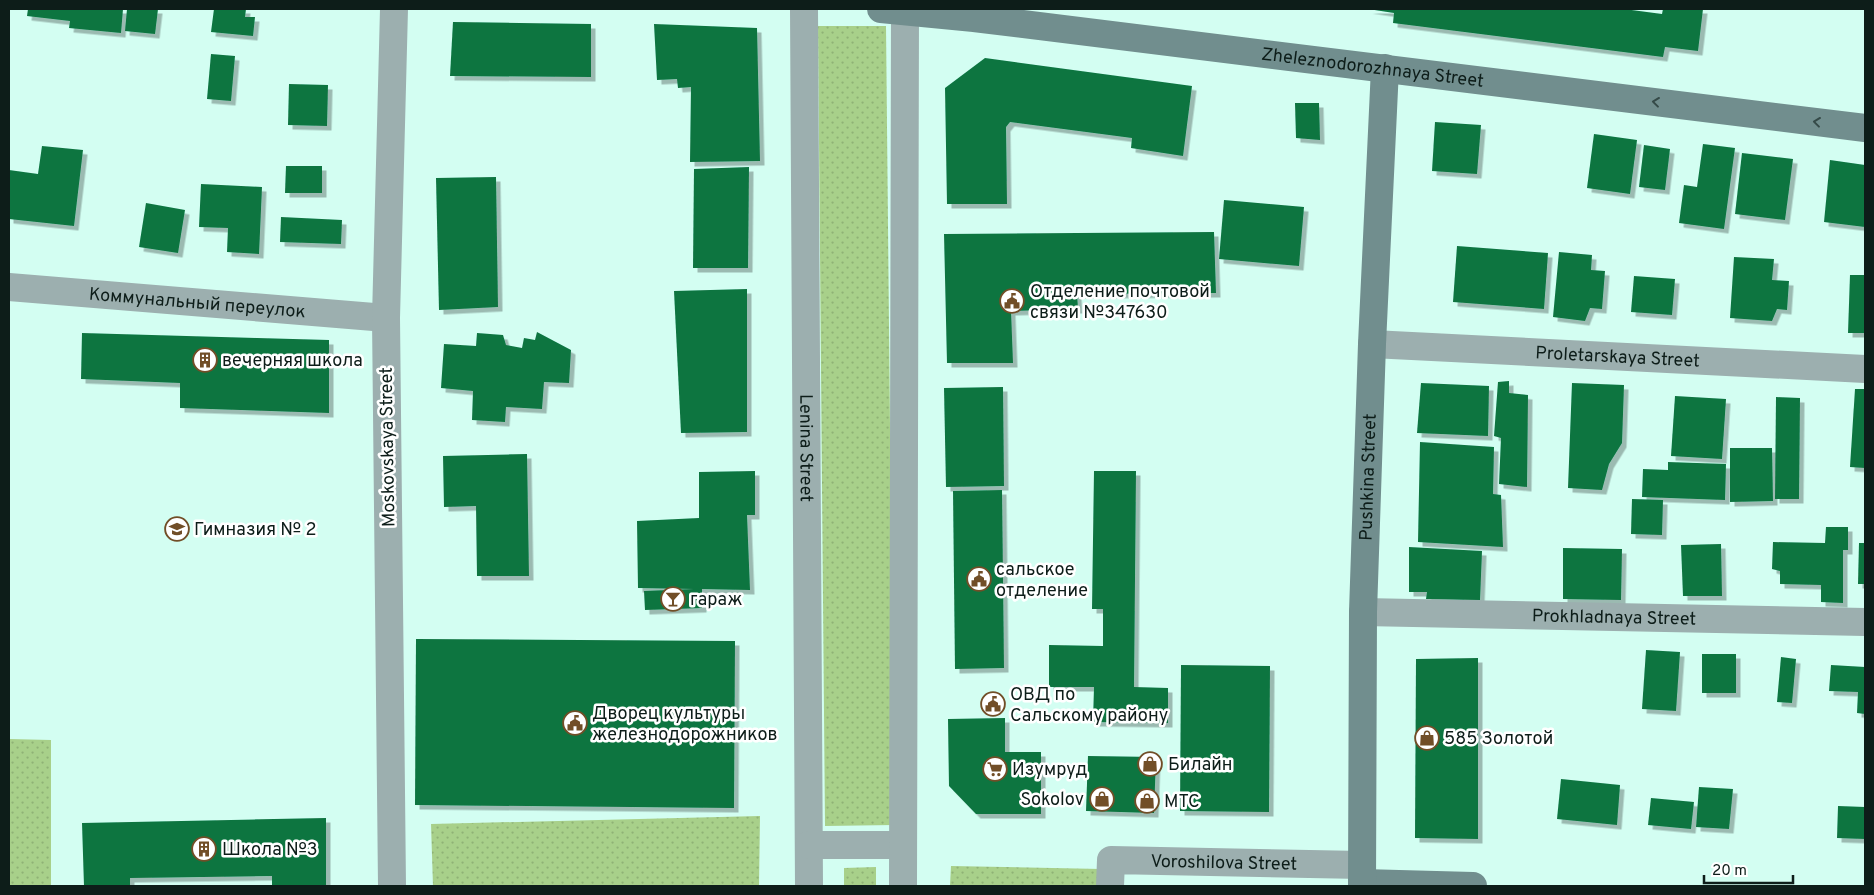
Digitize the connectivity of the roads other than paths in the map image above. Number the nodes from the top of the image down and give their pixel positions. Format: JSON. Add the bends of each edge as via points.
{"nodes":[{"id":1,"x":394,"y":9,"type":"edge"},
{"id":2,"x":804,"y":9,"type":"edge"},
{"id":3,"x":893,"y":10,"type":"edge"},
{"id":4,"x":975,"y":13,"type":"edge"},
{"id":5,"x":1385,"y":68,"type":"junction"},
{"id":6,"x":1865,"y":128,"type":"edge"},
{"id":7,"x":9,"y":287,"type":"edge"},
{"id":8,"x":386,"y":318,"type":"junction"},
{"id":9,"x":1372,"y":344,"type":"junction"},
{"id":10,"x":1865,"y":369,"type":"edge"},
{"id":11,"x":1363,"y":612,"type":"junction"},
{"id":12,"x":1865,"y":622,"type":"edge"},
{"id":13,"x":809,"y":845,"type":"junction"},
{"id":14,"x":903,"y":845,"type":"junction"},
{"id":15,"x":1362,"y":878,"type":"edge"},
{"id":16,"x":392,"y":886,"type":"edge"},
{"id":17,"x":809,"y":886,"type":"edge"},
{"id":18,"x":903,"y":886,"type":"edge"},
{"id":19,"x":1110,"y":886,"type":"edge"},
{"id":20,"x":1473,"y":886,"type":"edge"}],
"edges":[{"from":1,"to":8,"type":"street","name":"Moskovskaya Street"},
{"from":2,"to":13,"type":"street","name":"Lenina Street"},
{"from":3,"to":4,"type":"main road","name":"Zheleznodorozhnaya Street"},
{"from":3,"to":14,"type":"street"},
{"from":4,"to":5,"type":"main road","name":"Zheleznodorozhnaya Street"},
{"from":6,"to":5,"type":"main road","name":"Zheleznodorozhnaya Street","one_way":true},
{"from":5,"to":9,"type":"main road","name":"Pushkina Street"},
{"from":7,"to":8,"type":"street","name":"Коммунальный переулок"},
{"from":8,"to":16,"type":"street","name":"Moskovskaya Street"},
{"from":9,"to":10,"type":"street","name":"Proletarskaya Street"},
{"from":9,"to":11,"type":"main road","name":"Pushkina Street"},
{"from":11,"to":12,"type":"street","name":"Prokhladnaya Street"},
{"from":11,"to":15,"type":"main road","name":"Pushkina Street"},
{"from":13,"to":14,"type":"street"},
{"from":13,"to":17,"type":"street","name":"Lenina Street"},
{"from":14,"to":18,"type":"street"},
{"from":15,"to":19,"type":"street","name":"Voroshilova Street","via":[[1111,860]]},
{"from":15,"to":20,"type":"main road","name":"Voroshilova Street"}]}
